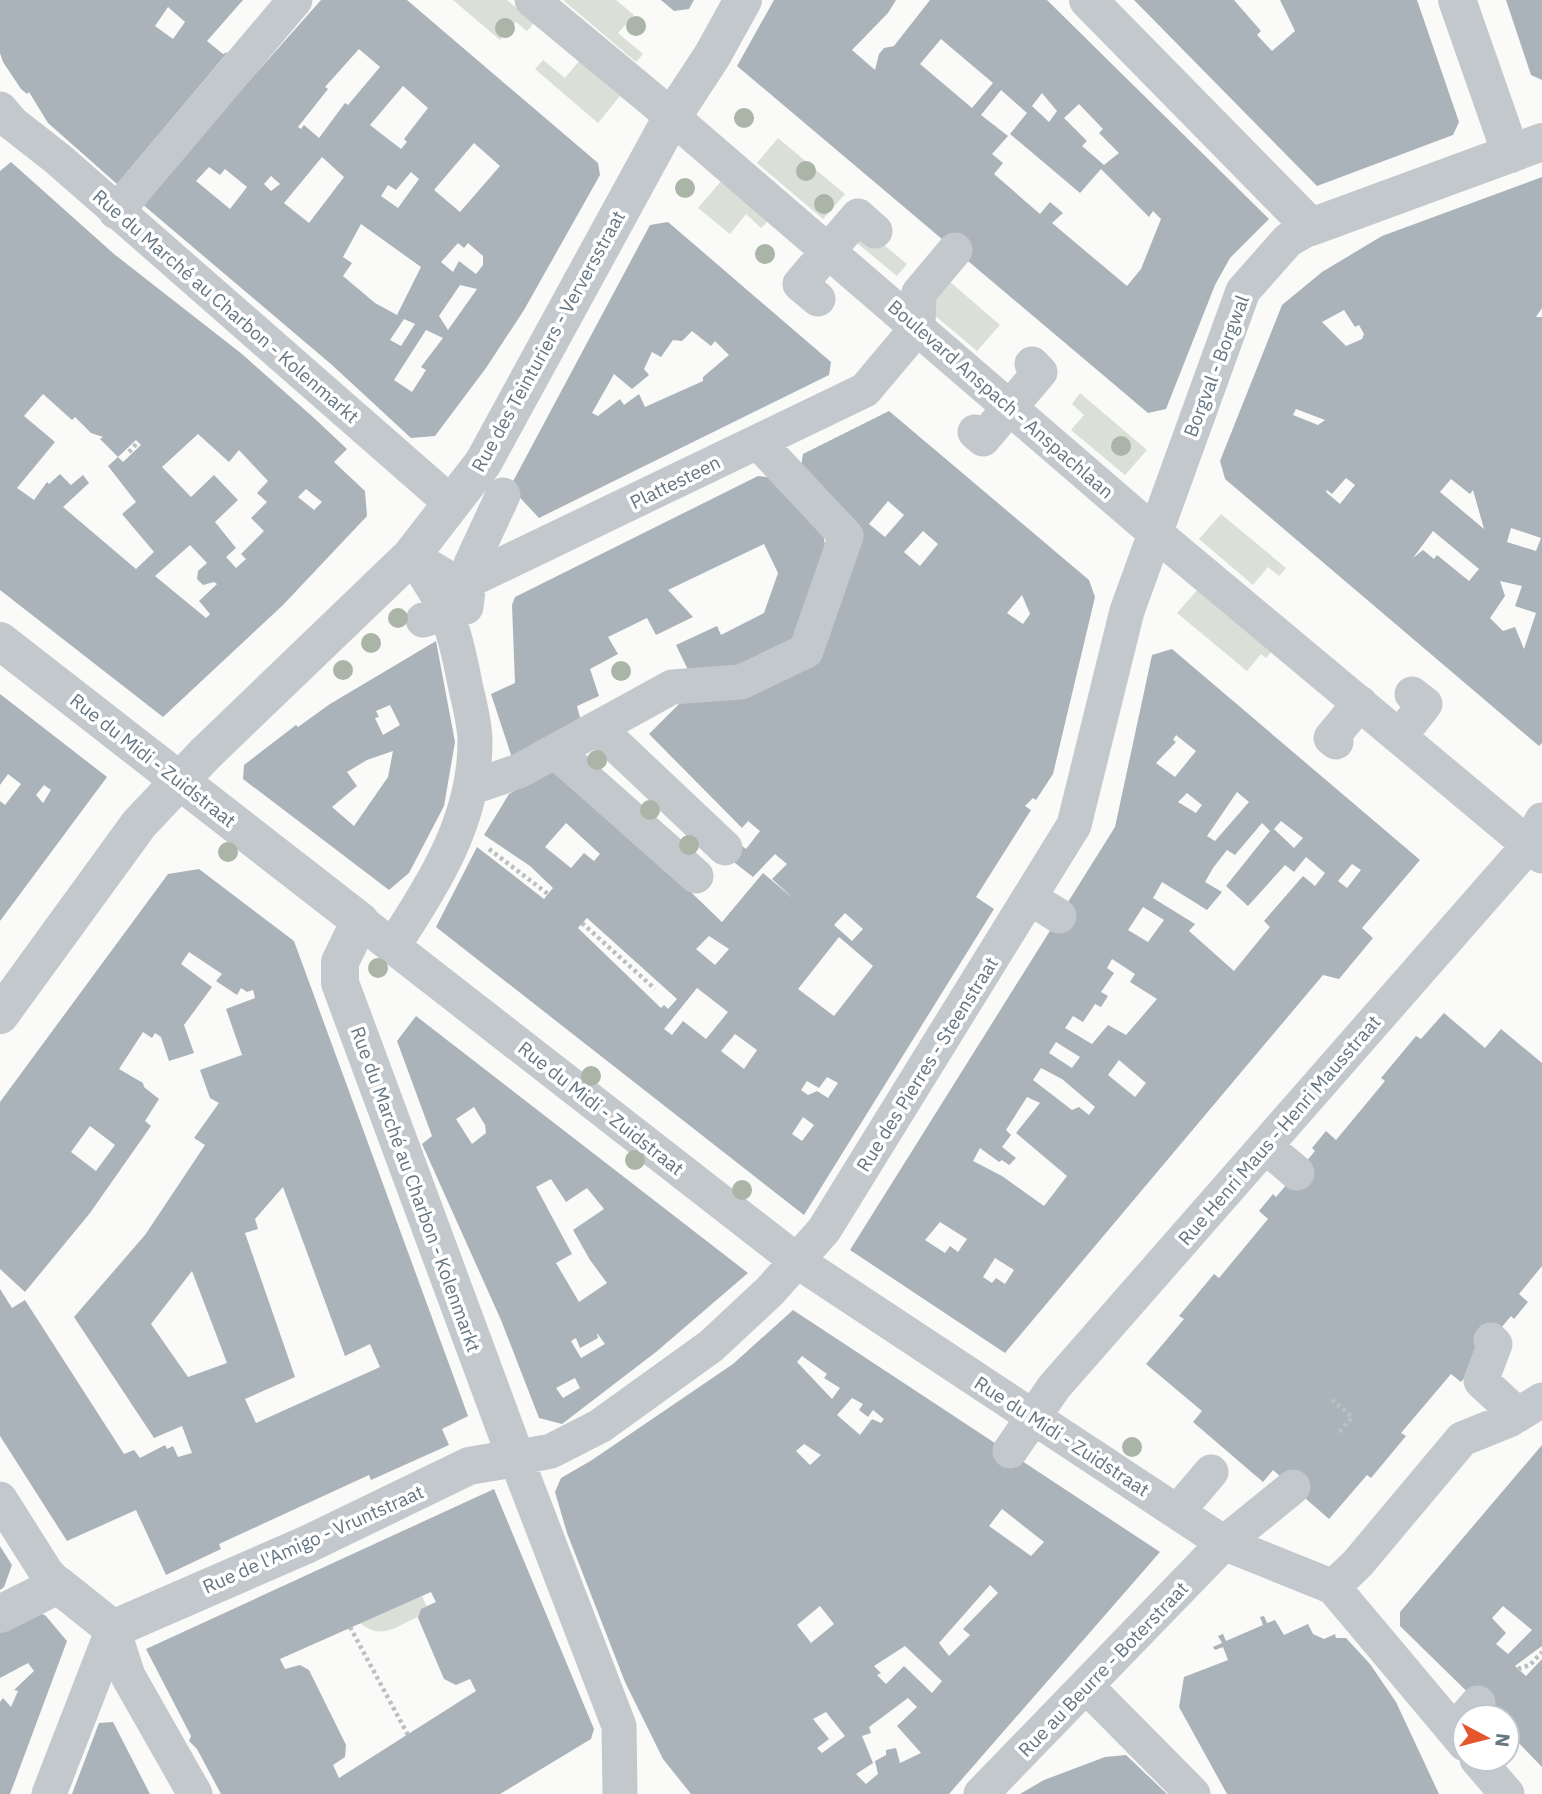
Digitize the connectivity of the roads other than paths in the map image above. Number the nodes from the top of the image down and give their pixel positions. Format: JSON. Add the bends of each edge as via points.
{"nodes":[{"id":1,"x":295,"y":0,"type":"edge"},
{"id":2,"x":532,"y":0,"type":"edge"},
{"id":3,"x":743,"y":0,"type":"edge"},
{"id":4,"x":1088,"y":0,"type":"edge"},
{"id":5,"x":1457,"y":0,"type":"edge"},
{"id":6,"x":672,"y":117,"type":"junction"},
{"id":7,"x":4,"y":122,"type":"edge"},
{"id":8,"x":1526,"y":148,"type":"edge"},
{"id":9,"x":116,"y":212,"type":"junction"},
{"id":10,"x":1311,"y":227,"type":"junction"},
{"id":11,"x":875,"y":231,"type":"dead end"},
{"id":12,"x":955,"y":250,"type":"dead end"},
{"id":13,"x":828,"y":251,"type":"junction"},
{"id":14,"x":818,"y":299,"type":"dead end"},
{"id":15,"x":918,"y":327,"type":"junction"},
{"id":16,"x":1032,"y":364,"type":"dead end"},
{"id":17,"x":1011,"y":408,"type":"junction"},
{"id":18,"x":975,"y":432,"type":"dead end"},
{"id":19,"x":758,"y":442,"type":"junction"},
{"id":20,"x":503,"y":495,"type":"dead end"},
{"id":21,"x":452,"y":504,"type":"junction"},
{"id":22,"x":1154,"y":532,"type":"junction"},
{"id":23,"x":411,"y":556,"type":"junction"},
{"id":24,"x":470,"y":580,"type":"junction"},
{"id":25,"x":435,"y":616,"type":"junction"},
{"id":26,"x":0,"y":641,"type":"edge"},
{"id":27,"x":1412,"y":694,"type":"dead end"},
{"id":28,"x":1360,"y":703,"type":"junction"},
{"id":29,"x":599,"y":729,"type":"junction"},
{"id":30,"x":1400,"y":736,"type":"junction"},
{"id":31,"x":1336,"y":742,"type":"dead end"},
{"id":32,"x":556,"y":752,"type":"junction"},
{"id":33,"x":178,"y":781,"type":"junction"},
{"id":34,"x":470,"y":788,"type":"junction"},
{"id":35,"x":1538,"y":840,"type":"edge"},
{"id":36,"x":724,"y":848,"type":"dead end"},
{"id":37,"x":696,"y":876,"type":"dead end"},
{"id":38,"x":1030,"y":898,"type":"junction"},
{"id":39,"x":1059,"y":916,"type":"dead end"},
{"id":40,"x":360,"y":921,"type":"junction"},
{"id":41,"x":393,"y":946,"type":"junction"},
{"id":42,"x":0,"y":1015,"type":"edge"},
{"id":43,"x":1265,"y":1146,"type":"junction"},
{"id":44,"x":1297,"y":1173,"type":"dead end"},
{"id":45,"x":797,"y":1261,"type":"junction"},
{"id":46,"x":1491,"y":1340,"type":"dead end"},
{"id":47,"x":1530,"y":1408,"type":"edge"},
{"id":48,"x":1034,"y":1419,"type":"junction"},
{"id":49,"x":1010,"y":1451,"type":"dead end"},
{"id":50,"x":516,"y":1458,"type":"junction"},
{"id":51,"x":1212,"y":1472,"type":"dead end"},
{"id":52,"x":1293,"y":1487,"type":"dead end"},
{"id":53,"x":0,"y":1499,"type":"edge"},
{"id":54,"x":1177,"y":1512,"type":"junction"},
{"id":55,"x":1224,"y":1543,"type":"junction"},
{"id":56,"x":58,"y":1585,"type":"junction"},
{"id":57,"x":1333,"y":1587,"type":"junction"},
{"id":58,"x":0,"y":1614,"type":"edge"},
{"id":59,"x":113,"y":1629,"type":"junction"},
{"id":60,"x":1086,"y":1686,"type":"junction"},
{"id":61,"x":1451,"y":1708,"type":"edge"},
{"id":62,"x":1489,"y":1773,"type":"edge"},
{"id":63,"x":49,"y":1794,"type":"edge"},
{"id":64,"x":195,"y":1794,"type":"edge"},
{"id":65,"x":620,"y":1794,"type":"edge"},
{"id":66,"x":981,"y":1794,"type":"edge"},
{"id":67,"x":1193,"y":1794,"type":"edge"},
{"id":68,"x":1507,"y":1794,"type":"edge"}],
"edges":[{"from":1,"to":9,"type":"street"},
{"from":2,"to":6,"type":"street","name":"Boulevard Anspach - Anspachlaan"},
{"from":3,"to":6,"type":"street","name":"Rue des Teinturiers - Verversstraat"},
{"from":4,"to":10,"type":"street"},
{"from":5,"to":8,"type":"street"},
{"from":6,"to":13,"type":"street","name":"Boulevard Anspach - Anspachlaan"},
{"from":6,"to":21,"type":"street","name":"Rue des Teinturiers - Verversstraat","via":[[483,463]]},
{"from":7,"to":9,"type":"street","name":"Rue du Marché au Charbon - Kolenmarkt","via":[[58,159]]},
{"from":8,"to":10,"type":"street","name":"Borgval - Borgwal"},
{"from":9,"to":21,"type":"street","name":"Rue du Marché au Charbon - Kolenmarkt"},
{"from":10,"to":22,"type":"street","name":"Borgval - Borgwal","via":[[1288,240],[1243,291]]},
{"from":11,"to":13,"type":"street","via":[[858,216]]},
{"from":12,"to":15,"type":"street","via":[[919,293]]},
{"from":13,"to":14,"type":"street","via":[[800,284]]},
{"from":13,"to":15,"type":"street","name":"Boulevard Anspach - Anspachlaan"},
{"from":15,"to":17,"type":"street","name":"Boulevard Anspach - Anspachlaan"},
{"from":15,"to":19,"type":"street","name":"Plattesteen","via":[[865,390]]},
{"from":16,"to":17,"type":"street","via":[[1040,372]]},
{"from":17,"to":18,"type":"street","via":[[983,439]]},
{"from":17,"to":22,"type":"street","name":"Boulevard Anspach - Anspachlaan"},
{"from":19,"to":24,"type":"street","name":"Plattesteen"},
{"from":19,"to":29,"type":"street","via":[[846,536],[806,651],[741,682],[672,687]]},
{"from":20,"to":24,"type":"street","via":[[471,564]]},
{"from":21,"to":23,"type":"street","name":"Rue des Teinturiers - Verversstraat"},
{"from":22,"to":28,"type":"street","name":"Boulevard Anspach - Anspachlaan"},
{"from":22,"to":38,"type":"street","name":"Rue des Pierres - Steenstraat","via":[[1127,611],[1074,825]]},
{"from":23,"to":24,"type":"street","via":[[448,578]]},
{"from":23,"to":25,"type":"street","via":[[438,592]]},
{"from":23,"to":33,"type":"street","name":"Rue des Teinturiers - Verversstraat"},
{"from":24,"to":25,"type":"street","via":[[466,607]]},
{"from":25,"to":34,"type":"street","via":[[455,631],[475,741]]},
{"from":26,"to":33,"type":"street","name":"Rue du Midi - Zuidstraat"},
{"from":27,"to":30,"type":"street","via":[[1425,704]]},
{"from":28,"to":30,"type":"street","name":"Boulevard Anspach - Anspachlaan"},
{"from":28,"to":31,"type":"street","via":[[1331,738]]},
{"from":29,"to":32,"type":"street"},
{"from":29,"to":36,"type":"street"},
{"from":30,"to":35,"type":"street","name":"Boulevard Anspach - Anspachlaan","via":[[1472,797]]},
{"from":32,"to":34,"type":"street"},
{"from":32,"to":37,"type":"street"},
{"from":33,"to":40,"type":"street","name":"Rue du Midi - Zuidstraat"},
{"from":33,"to":42,"type":"street","name":"Rue des Teinturiers - Verversstraat","via":[[139,824]]},
{"from":34,"to":41,"type":"street","via":[[459,829],[423,902]]},
{"from":35,"to":43,"type":"street","name":"Rue Henri Maus - Henri Mausstraat"},
{"from":38,"to":39,"type":"street"},
{"from":38,"to":45,"type":"street","name":"Rue des Pierres - Steenstraat","via":[[824,1230]]},
{"from":40,"to":41,"type":"street","name":"Rue du Midi - Zuidstraat"},
{"from":40,"to":50,"type":"street","name":"Rue du Marché au Charbon - Kolenmarkt","via":[[340,962],[340,983]]},
{"from":41,"to":45,"type":"street","name":"Rue du Midi - Zuidstraat"},
{"from":43,"to":44,"type":"street"},
{"from":43,"to":48,"type":"street","name":"Rue Henri Maus - Henri Mausstraat","via":[[1054,1387]]},
{"from":45,"to":48,"type":"street","name":"Rue du Midi - Zuidstraat"},
{"from":45,"to":50,"type":"street","name":"Rue des Pierres - Steenstraat","via":[[711,1346],[600,1426],[551,1451]]},
{"from":46,"to":47,"type":"street","via":[[1495,1344],[1481,1381]]},
{"from":47,"to":57,"type":"street","via":[[1462,1440]]},
{"from":48,"to":49,"type":"street","name":"Rue Henri Maus - Henri Mausstraat"},
{"from":48,"to":54,"type":"street","name":"Rue du Midi - Zuidstraat"},
{"from":50,"to":59,"type":"street","name":"Rue de l'Amigo - Vruntstraat","via":[[469,1466],[308,1545]]},
{"from":50,"to":65,"type":"street","via":[[619,1726]]},
{"from":51,"to":54,"type":"street"},
{"from":52,"to":55,"type":"street","name":"Rue au Beurre - Boterstraat"},
{"from":53,"to":56,"type":"street"},
{"from":54,"to":55,"type":"street","name":"Rue du Midi - Zuidstraat"},
{"from":55,"to":57,"type":"street","name":"Rue du Midi - Zuidstraat"},
{"from":55,"to":60,"type":"street","name":"Rue au Beurre - Boterstraat"},
{"from":56,"to":58,"type":"street"},
{"from":56,"to":59,"type":"street"},
{"from":57,"to":61,"type":"street"},
{"from":59,"to":63,"type":"street"},
{"from":59,"to":64,"type":"street","via":[[128,1676]]},
{"from":60,"to":66,"type":"street","name":"Rue au Beurre - Boterstraat"},
{"from":60,"to":67,"type":"street"},
{"from":62,"to":68,"type":"street"}]}
